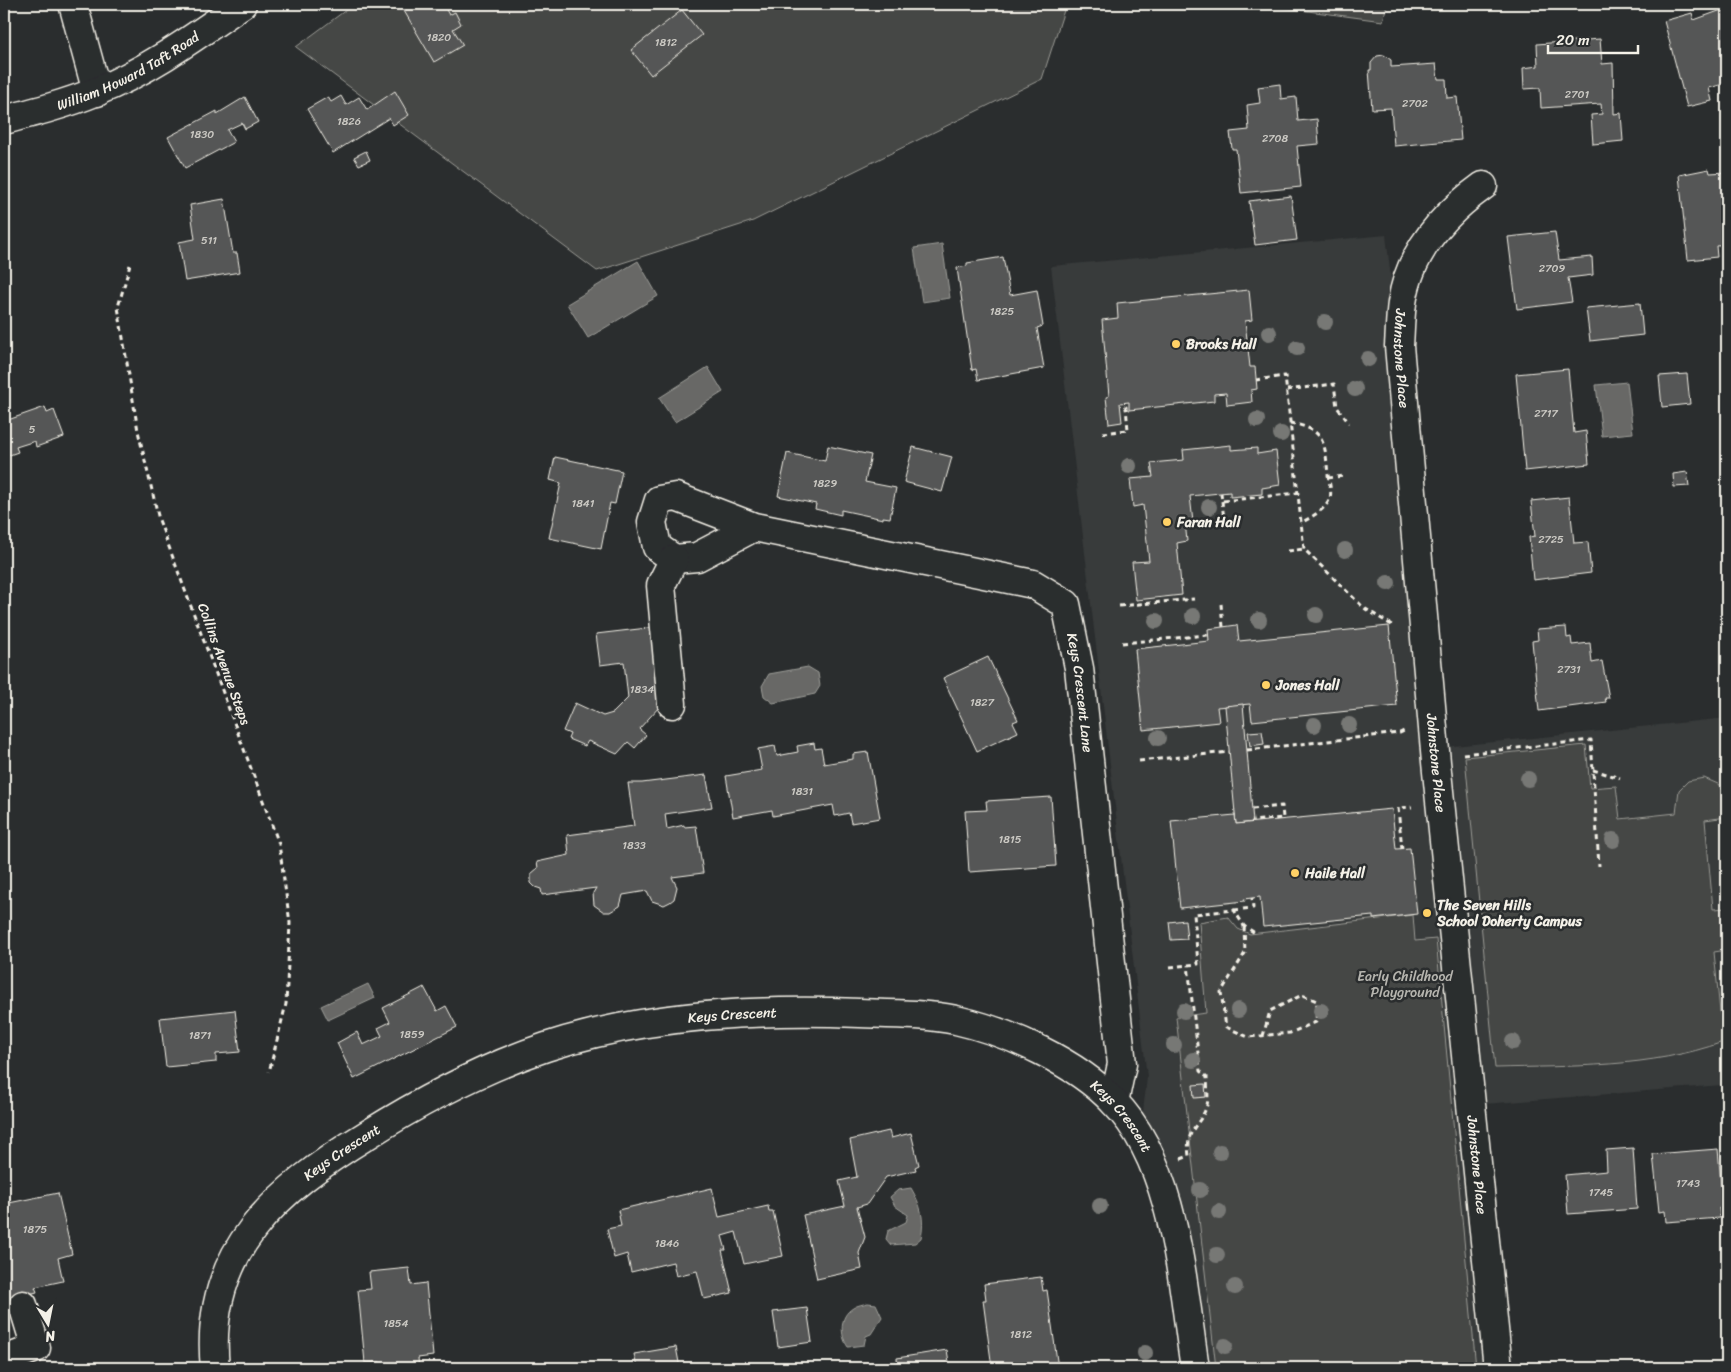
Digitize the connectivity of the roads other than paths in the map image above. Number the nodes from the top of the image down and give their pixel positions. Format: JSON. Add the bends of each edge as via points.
{"nodes":[{"id":1,"x":74,"y":4,"type":"edge"},
{"id":2,"x":242,"y":4,"type":"edge"},
{"id":3,"x":97,"y":92,"type":"junction"},
{"id":4,"x":4,"y":120,"type":"edge"},
{"id":5,"x":1483,"y":186,"type":"dead end"},
{"id":6,"x":754,"y":527,"type":"junction"},
{"id":7,"x":674,"y":559,"type":"junction"},
{"id":8,"x":672,"y":704,"type":"dead end"},
{"id":9,"x":1114,"y":1102,"type":"junction"},
{"id":10,"x":24,"y":1305,"type":"dead end"},
{"id":11,"x":4,"y":1360,"type":"edge"},
{"id":12,"x":215,"y":1368,"type":"edge"},
{"id":13,"x":1195,"y":1368,"type":"edge"},
{"id":14,"x":1498,"y":1368,"type":"edge"}],
"edges":[{"from":1,"to":3,"type":"street"},
{"from":2,"to":3,"type":"street","name":"William Howard Taft Road","via":[[138,71]]},
{"from":3,"to":4,"type":"street","name":"William Howard Taft Road"},
{"from":5,"to":14,"type":"street","name":"Johnstone Place","via":[[1439,224],[1423,248],[1410,274],[1402,302],[1399,346],[1436,762]]},
{"from":6,"to":7,"type":"street","via":[[697,557]]},
{"from":6,"to":7,"type":"street","name":"Keys Crescent Lane","via":[[676,497],[659,500],[652,522],[657,547]]},
{"from":6,"to":9,"type":"street","name":"Keys Crescent Lane","via":[[1033,584],[1066,604],[1079,668],[1122,1064]]},
{"from":7,"to":8,"type":"street","via":[[661,585]]},
{"from":9,"to":12,"type":"street","name":"Keys Crescent","via":[[1070,1067],[1034,1047],[995,1030],[926,1017],[799,1011],[700,1016],[616,1030],[547,1047],[482,1073],[407,1110],[335,1154],[280,1197],[252,1228],[225,1277],[215,1320]]},
{"from":9,"to":13,"type":"street","name":"Keys Crescent","via":[[1140,1138],[1154,1165],[1172,1219]]},
{"from":10,"to":11,"type":"street","via":[[36,1348]]}]}
